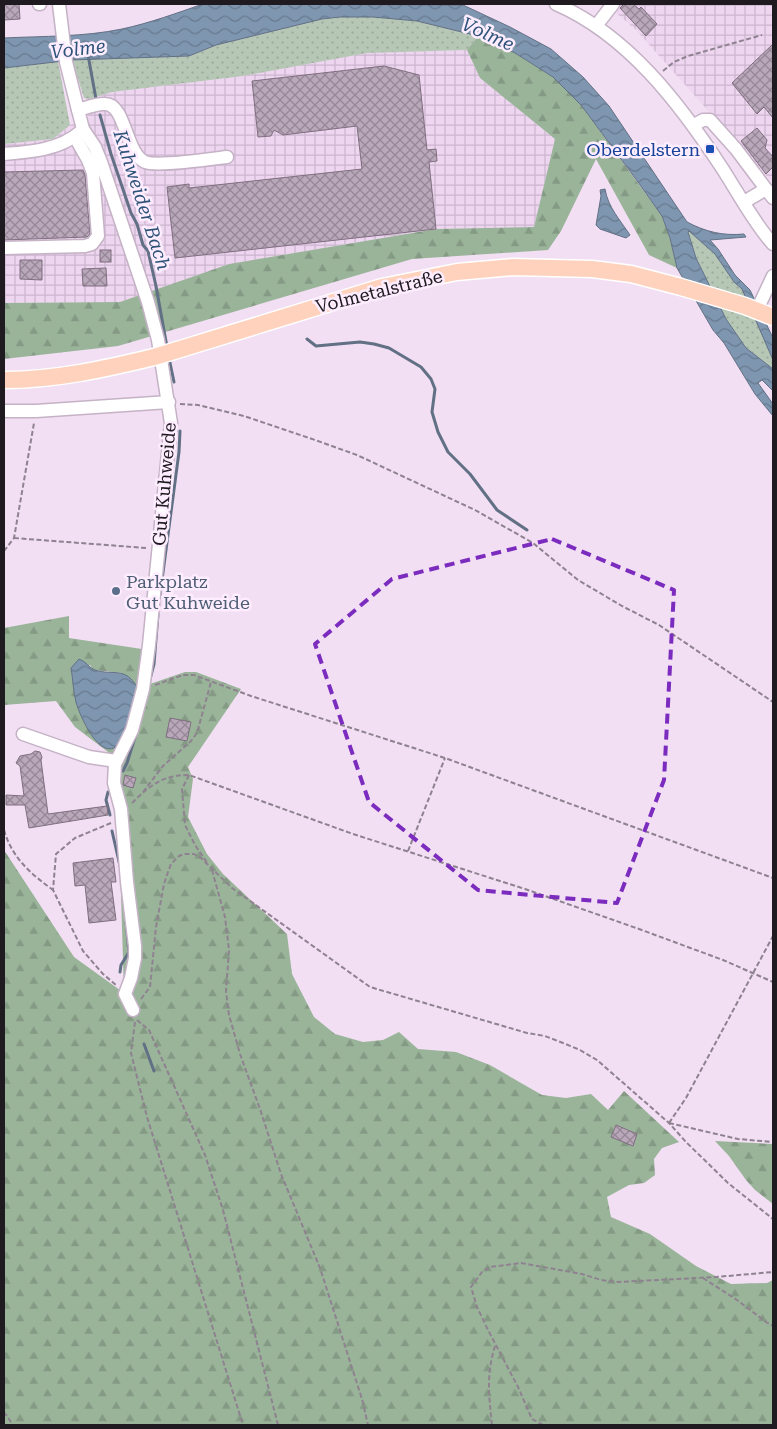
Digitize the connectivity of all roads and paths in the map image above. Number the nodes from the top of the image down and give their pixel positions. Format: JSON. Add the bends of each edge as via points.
{"nodes":[{"id":1,"x":59,"y":4,"type":"edge"},
{"id":2,"x":556,"y":4,"type":"edge"},
{"id":3,"x":613,"y":4,"type":"edge"},
{"id":4,"x":572,"y":7,"type":"edge"},
{"id":5,"x":596,"y":26,"type":"junction"},
{"id":6,"x":762,"y":35,"type":"dead end"},
{"id":7,"x":661,"y":73,"type":"dead end"},
{"id":8,"x":78,"y":110,"type":"junction"},
{"id":9,"x":694,"y":126,"type":"junction"},
{"id":10,"x":79,"y":133,"type":"junction"},
{"id":11,"x":4,"y":154,"type":"edge"},
{"id":12,"x":227,"y":157,"type":"dead end"},
{"id":13,"x":770,"y":193,"type":"edge"},
{"id":14,"x":744,"y":202,"type":"junction"},
{"id":15,"x":771,"y":242,"type":"edge"},
{"id":16,"x":4,"y":248,"type":"edge"},
{"id":17,"x":773,"y":252,"type":"edge"},
{"id":18,"x":773,"y":276,"type":"edge"},
{"id":19,"x":758,"y":310,"type":"junction"},
{"id":20,"x":773,"y":317,"type":"edge"},
{"id":21,"x":4,"y":380,"type":"edge"},
{"id":22,"x":168,"y":402,"type":"junction"},
{"id":23,"x":4,"y":411,"type":"edge"},
{"id":24,"x":36,"y":411,"type":"junction"},
{"id":25,"x":14,"y":538,"type":"junction"},
{"id":26,"x":158,"y":549,"type":"junction"},
{"id":27,"x":4,"y":551,"type":"edge"},
{"id":28,"x":211,"y":682,"type":"junction"},
{"id":29,"x":143,"y":689,"type":"junction"},
{"id":30,"x":773,"y":702,"type":"edge"},
{"id":31,"x":23,"y":734,"type":"dead end"},
{"id":32,"x":445,"y":758,"type":"junction"},
{"id":33,"x":116,"y":761,"type":"junction"},
{"id":34,"x":189,"y":775,"type":"junction"},
{"id":35,"x":140,"y":796,"type":"junction"},
{"id":36,"x":122,"y":814,"type":"junction"},
{"id":37,"x":4,"y":830,"type":"edge"},
{"id":38,"x":408,"y":851,"type":"junction"},
{"id":39,"x":212,"y":870,"type":"junction"},
{"id":40,"x":773,"y":878,"type":"edge"},
{"id":41,"x":53,"y":890,"type":"junction"},
{"id":42,"x":773,"y":936,"type":"edge"},
{"id":43,"x":753,"y":974,"type":"junction"},
{"id":44,"x":773,"y":982,"type":"edge"},
{"id":45,"x":125,"y":994,"type":"junction"},
{"id":46,"x":134,"y":1015,"type":"junction"},
{"id":47,"x":669,"y":1123,"type":"junction"},
{"id":48,"x":773,"y":1142,"type":"edge"},
{"id":49,"x":773,"y":1219,"type":"edge"},
{"id":50,"x":773,"y":1272,"type":"edge"},
{"id":51,"x":703,"y":1278,"type":"junction"},
{"id":52,"x":773,"y":1326,"type":"edge"},
{"id":53,"x":496,"y":1345,"type":"junction"},
{"id":54,"x":4,"y":1412,"type":"edge"},
{"id":55,"x":12,"y":1425,"type":"edge"},
{"id":56,"x":243,"y":1425,"type":"edge"},
{"id":57,"x":278,"y":1425,"type":"edge"},
{"id":58,"x":368,"y":1425,"type":"edge"},
{"id":59,"x":492,"y":1425,"type":"edge"},
{"id":60,"x":543,"y":1425,"type":"edge"}],
"edges":[{"from":1,"to":8,"type":"street","via":[[66,62]]},
{"from":2,"to":4,"type":"street"},
{"from":3,"to":5,"type":"street"},
{"from":4,"to":5,"type":"street"},
{"from":5,"to":9,"type":"street","via":[[654,78]]},
{"from":6,"to":7,"type":"path","via":[[688,56]]},
{"from":8,"to":10,"type":"street"},
{"from":8,"to":12,"type":"street","via":[[106,104],[111,106],[119,114],[134,151],[147,163]]},
{"from":9,"to":13,"type":"street","via":[[710,120]]},
{"from":9,"to":14,"type":"street"},
{"from":10,"to":11,"type":"street","via":[[54,146]]},
{"from":10,"to":16,"type":"street","via":[[93,173],[98,236],[92,244],[85,246]]},
{"from":10,"to":22,"type":"street","name":"Gut Kuhweide","via":[[95,147],[148,302]]},
{"from":13,"to":14,"type":"street"},
{"from":14,"to":15,"type":"street"},
{"from":15,"to":17,"type":"street"},
{"from":18,"to":19,"type":"street"},
{"from":19,"to":20,"type":"main road","name":"Volmetalstraße"},
{"from":19,"to":21,"type":"main road","name":"Volmetalstraße","bridge":true,"via":[[631,274],[592,269],[513,267],[467,271],[382,287],[154,357],[100,370]]},
{"from":22,"to":24,"type":"street"},
{"from":22,"to":26,"type":"street","name":"Gut Kuhweide","via":[[171,424]]},
{"from":22,"to":30,"type":"path","via":[[244,416],[315,440],[357,455],[476,510],[533,543],[578,580],[659,625]]},
{"from":23,"to":24,"type":"street"},
{"from":24,"to":25,"type":"path"},
{"from":25,"to":26,"type":"path"},
{"from":25,"to":27,"type":"path"},
{"from":26,"to":29,"type":"street","name":"Gut Kuhweide"},
{"from":28,"to":29,"type":"path","via":[[194,675],[183,675]]},
{"from":28,"to":32,"type":"path"},
{"from":28,"to":35,"type":"path","via":[[197,732],[191,742],[163,766]]},
{"from":29,"to":33,"type":"street","name":"Gut Kuhweide","via":[[132,730]]},
{"from":31,"to":33,"type":"street","via":[[89,757]]},
{"from":32,"to":38,"type":"path"},
{"from":32,"to":40,"type":"path"},
{"from":33,"to":36,"type":"street","via":[[114,783]]},
{"from":34,"to":35,"type":"path","via":[[174,775],[162,780]]},
{"from":34,"to":38,"type":"path","via":[[322,824]]},
{"from":34,"to":39,"type":"path","via":[[182,789],[186,825]]},
{"from":35,"to":36,"type":"path"},
{"from":36,"to":41,"type":"path","via":[[75,838],[56,854]]},
{"from":36,"to":45,"type":"street","via":[[135,958]]},
{"from":37,"to":41,"type":"path","via":[[28,872]]},
{"from":38,"to":43,"type":"path","via":[[639,929]]},
{"from":39,"to":46,"type":"path","via":[[194,854],[184,854],[171,864],[156,926],[150,987]]},
{"from":39,"to":47,"type":"path","via":[[232,888],[370,987],[545,1036],[580,1050]]},
{"from":39,"to":58,"type":"path","via":[[225,917],[229,950],[226,991],[240,1054],[281,1174],[320,1268]]},
{"from":41,"to":45,"type":"path","via":[[83,950]]},
{"from":42,"to":43,"type":"path"},
{"from":43,"to":44,"type":"path"},
{"from":43,"to":47,"type":"path","via":[[686,1098]]},
{"from":45,"to":46,"type":"street"},
{"from":46,"to":56,"type":"path","via":[[131,1054],[147,1117]]},
{"from":46,"to":57,"type":"path","via":[[149,1030],[205,1155],[223,1210]]},
{"from":47,"to":48,"type":"path","via":[[738,1139]]},
{"from":47,"to":49,"type":"path","via":[[728,1183]]},
{"from":50,"to":51,"type":"path"},
{"from":51,"to":52,"type":"path"},
{"from":51,"to":53,"type":"path","via":[[618,1282],[521,1262],[490,1267],[471,1287]]},
{"from":53,"to":59,"type":"path","via":[[488,1386]]},
{"from":53,"to":60,"type":"path","via":[[532,1419]]},
{"from":54,"to":55,"type":"path"}]}
